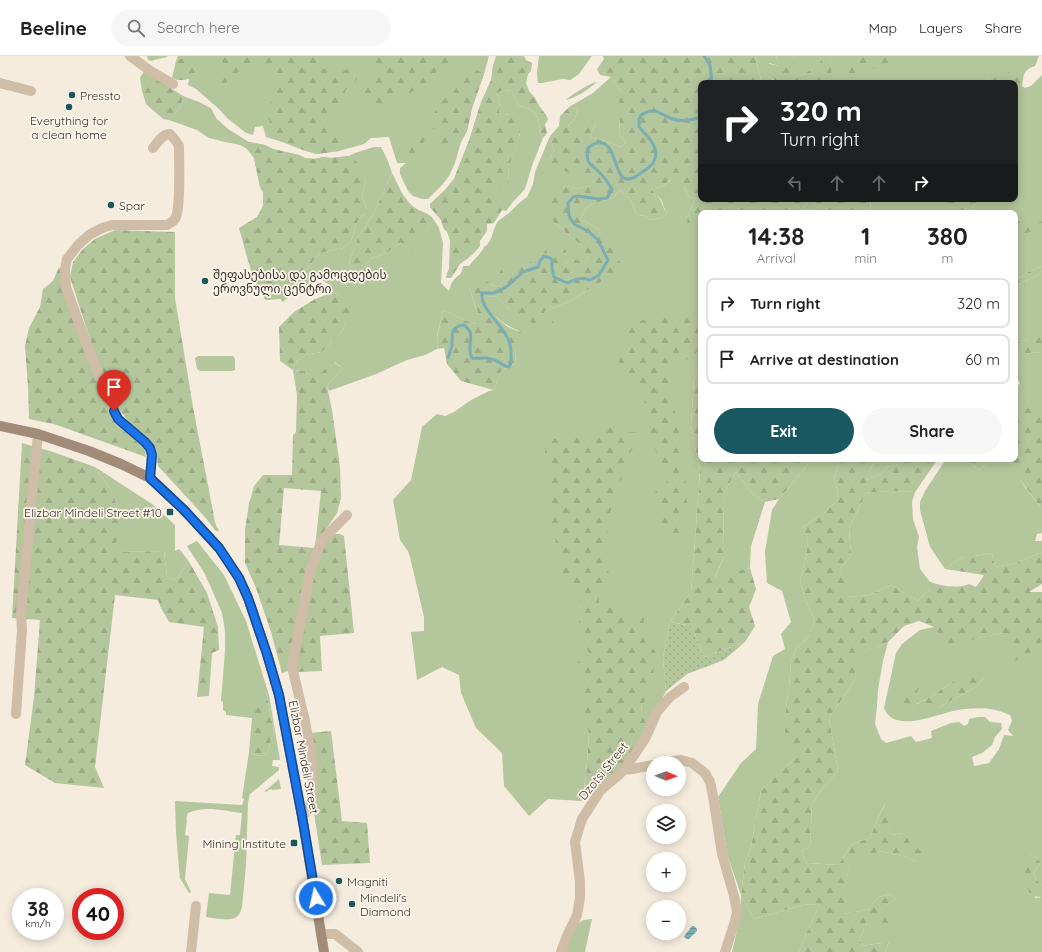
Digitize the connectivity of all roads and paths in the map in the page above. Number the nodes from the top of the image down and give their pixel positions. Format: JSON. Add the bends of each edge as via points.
{"nodes":[{"id":1,"x":130,"y":56,"type":"edge"},
{"id":2,"x":0,"y":83,"type":"edge"},
{"id":3,"x":173,"y":84,"type":"dead end"},
{"id":4,"x":31,"y":91,"type":"dead end"},
{"id":5,"x":153,"y":148,"type":"dead end"},
{"id":6,"x":0,"y":426,"type":"edge"},
{"id":7,"x":38,"y":434,"type":"junction"},
{"id":8,"x":150,"y":478,"type":"junction"},
{"id":9,"x":347,"y":515,"type":"dead end"},
{"id":10,"x":684,"y":687,"type":"dead end"},
{"id":11,"x":16,"y":714,"type":"dead end"},
{"id":12,"x":686,"y":761,"type":"edge"},
{"id":13,"x":646,"y":766,"type":"edge"},
{"id":14,"x":623,"y":770,"type":"junction"},
{"id":15,"x":302,"y":816,"type":"junction"},
{"id":16,"x":196,"y":906,"type":"dead end"},
{"id":17,"x":322,"y":934,"type":"junction"},
{"id":18,"x":191,"y":952,"type":"edge"},
{"id":19,"x":324,"y":952,"type":"edge"},
{"id":20,"x":358,"y":952,"type":"edge"},
{"id":21,"x":560,"y":952,"type":"edge"},
{"id":22,"x":725,"y":952,"type":"edge"}],
"edges":[{"from":1,"to":3,"type":"street"},
{"from":2,"to":4,"type":"street"},
{"from":5,"to":8,"type":"street","via":[[166,134],[174,137],[179,146],[176,218],[167,225],[112,225],[102,228],[78,245],[67,259],[65,269],[66,287],[84,338],[118,419],[150,448]]},
{"from":6,"to":7,"type":"street","name":"Elizbar Mindeli Street"},
{"from":7,"to":8,"type":"street","name":"Elizbar Mindeli Street","via":[[89,451]]},
{"from":7,"to":11,"type":"street","via":[[21,613]]},
{"from":8,"to":15,"type":"street","name":"Elizbar Mindeli Street","via":[[219,548],[239,578],[248,598],[279,695]]},
{"from":9,"to":15,"type":"street","via":[[322,540],[310,571],[292,667],[312,759],[312,800]]},
{"from":10,"to":14,"type":"street","name":"Dzotsi Street","via":[[670,696],[657,712],[646,737]]},
{"from":12,"to":22,"type":"street","via":[[705,773],[710,782],[722,854],[734,896],[737,912]]},
{"from":13,"to":14,"type":"street"},
{"from":14,"to":21,"type":"street","name":"Dzotsi Street","via":[[600,791],[577,832],[575,842],[580,898],[577,915]]},
{"from":15,"to":17,"type":"street","name":"Elizbar Mindeli Street"},
{"from":16,"to":18,"type":"street"},
{"from":17,"to":19,"type":"street","name":"Elizbar Mindeli Street"},
{"from":17,"to":20,"type":"street","via":[[335,934]]}]}
